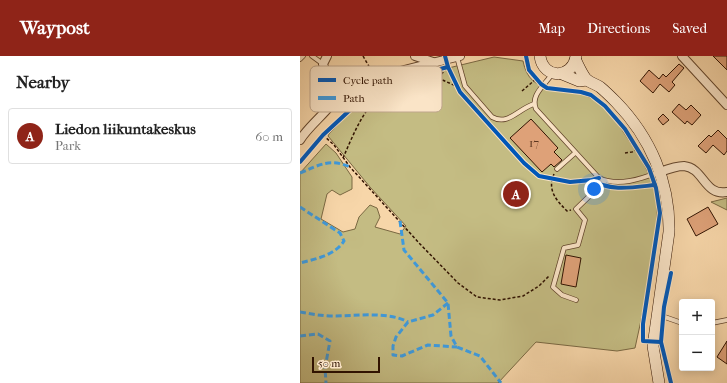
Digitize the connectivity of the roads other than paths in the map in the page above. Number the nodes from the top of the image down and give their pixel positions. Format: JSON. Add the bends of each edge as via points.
{"nodes":[{"id":1,"x":303,"y":56,"type":"edge"},
{"id":2,"x":312,"y":56,"type":"edge"},
{"id":3,"x":327,"y":56,"type":"edge"},
{"id":4,"x":415,"y":56,"type":"edge"},
{"id":5,"x":458,"y":56,"type":"edge"},
{"id":6,"x":537,"y":56,"type":"edge"},
{"id":7,"x":682,"y":56,"type":"edge"},
{"id":8,"x":300,"y":58,"type":"edge"},
{"id":9,"x":576,"y":58,"type":"edge"},
{"id":10,"x":434,"y":62,"type":"junction"},
{"id":11,"x":322,"y":64,"type":"joint"},
{"id":12,"x":418,"y":66,"type":"edge"},
{"id":13,"x":557,"y":74,"type":"junction"},
{"id":14,"x":587,"y":80,"type":"junction"},
{"id":15,"x":534,"y":104,"type":"junction"},
{"id":16,"x":727,"y":105,"type":"edge"},
{"id":17,"x":323,"y":112,"type":"edge"},
{"id":18,"x":300,"y":140,"type":"edge"},
{"id":19,"x":575,"y":153,"type":"junction"},
{"id":20,"x":557,"y":169,"type":"dead end"},
{"id":21,"x":660,"y":172,"type":"junction"},
{"id":22,"x":605,"y":181,"type":"junction"},
{"id":23,"x":727,"y":192,"type":"edge"},
{"id":24,"x":576,"y":300,"type":"dead end"},
{"id":25,"x":657,"y":315,"type":"junction"},
{"id":26,"x":727,"y":320,"type":"edge"},
{"id":27,"x":679,"y":322,"type":"edge"},
{"id":28,"x":715,"y":322,"type":"edge"},
{"id":29,"x":659,"y":383,"type":"edge"}],
"edges":[{"from":1,"to":8,"type":"lane"},
{"from":2,"to":11,"type":"lane"},
{"from":3,"to":11,"type":"street"},
{"from":4,"to":10,"type":"street"},
{"from":5,"to":10,"type":"street","via":[[447,63]]},
{"from":5,"to":15,"type":"lane","via":[[465,86],[492,117],[497,120],[506,119],[524,107]]},
{"from":6,"to":13,"type":"street","via":[[543,67]]},
{"from":7,"to":16,"type":"street"},
{"from":9,"to":13,"type":"street","via":[[571,69]]},
{"from":9,"to":14,"type":"street"},
{"from":10,"to":12,"type":"street"},
{"from":13,"to":14,"type":"street","via":[[579,81]]},
{"from":13,"to":15,"type":"lane","via":[[543,85]]},
{"from":14,"to":21,"type":"street","via":[[601,88],[630,119],[649,147]]},
{"from":15,"to":19,"type":"lane"},
{"from":17,"to":18,"type":"street"},
{"from":19,"to":20,"type":"lane"},
{"from":19,"to":22,"type":"lane"},
{"from":21,"to":22,"type":"lane","via":[[625,181]]},
{"from":21,"to":23,"type":"street","via":[[676,167],[689,168],[698,174],[710,189],[720,194]]},
{"from":21,"to":25,"type":"street","via":[[668,201],[669,224]]},
{"from":22,"to":24,"type":"lane","via":[[576,209],[585,220],[578,245],[564,248],[555,275],[553,287],[562,295]]},
{"from":25,"to":27,"type":"lane"},
{"from":25,"to":29,"type":"street","via":[[653,346]]},
{"from":26,"to":28,"type":"lane"}]}
